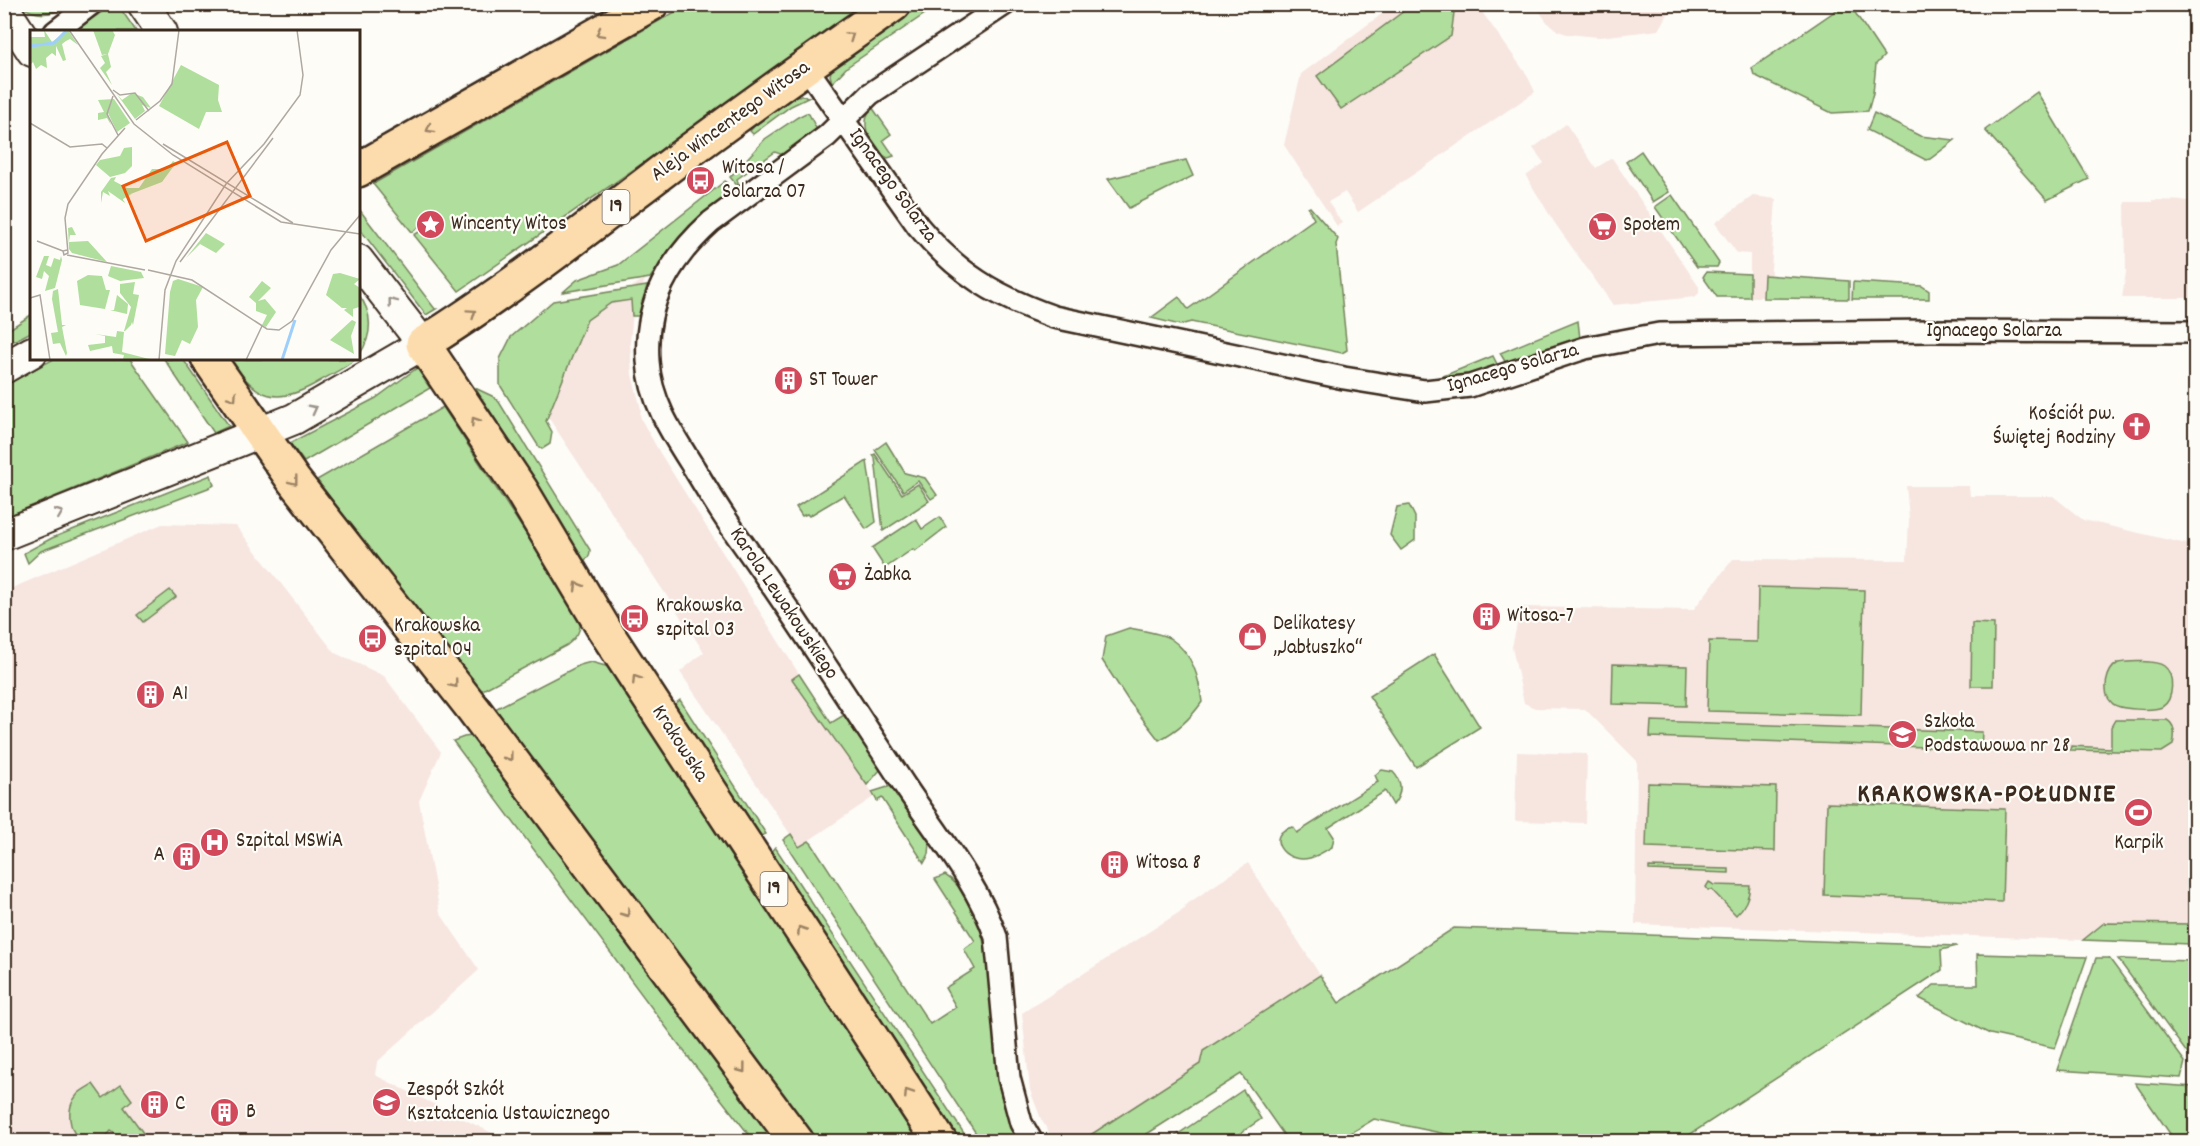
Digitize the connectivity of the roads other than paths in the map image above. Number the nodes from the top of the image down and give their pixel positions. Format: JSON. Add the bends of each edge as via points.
{"nodes":[{"id":1,"x":90,"y":4,"type":"edge"},
{"id":2,"x":143,"y":4,"type":"edge"},
{"id":3,"x":651,"y":4,"type":"edge"},
{"id":4,"x":894,"y":4,"type":"edge"},
{"id":5,"x":1005,"y":4,"type":"edge"},
{"id":6,"x":4,"y":8,"type":"edge"},
{"id":7,"x":58,"y":30,"type":"edge"},
{"id":8,"x":161,"y":30,"type":"edge"},
{"id":9,"x":30,"y":47,"type":"edge"},
{"id":10,"x":806,"y":67,"type":"junction"},
{"id":11,"x":845,"y":121,"type":"junction"},
{"id":12,"x":360,"y":169,"type":"edge"},
{"id":13,"x":360,"y":263,"type":"edge"},
{"id":14,"x":2196,"y":332,"type":"edge"},
{"id":15,"x":423,"y":344,"type":"junction"},
{"id":16,"x":30,"y":353,"type":"edge"},
{"id":17,"x":209,"y":360,"type":"edge"},
{"id":18,"x":4,"y":368,"type":"edge"},
{"id":19,"x":260,"y":434,"type":"junction"},
{"id":20,"x":4,"y":535,"type":"edge"},
{"id":21,"x":796,"y":1142,"type":"edge"},
{"id":22,"x":940,"y":1142,"type":"edge"},
{"id":23,"x":1032,"y":1142,"type":"edge"}],
"edges":[{"from":1,"to":7,"type":"street"},
{"from":2,"to":8,"type":"main road"},
{"from":3,"to":12,"type":"main road","one_way":true},
{"from":10,"to":4,"type":"main road","name":"Aleja Wincentego Witosa","number":"19","one_way":true},
{"from":5,"to":11,"type":"street","name":"Karola Lewakowskiego","via":[[870,94]]},
{"from":6,"to":9,"type":"main road"},
{"from":10,"to":11,"type":"street","name":"Ignacego Solarza"},
{"from":15,"to":10,"type":"main road","name":"Aleja Wincentego Witosa","number":"19","one_way":true,"via":[[541,264]]},
{"from":11,"to":14,"type":"street","name":"Ignacego Solarza","via":[[933,244],[957,267],[1010,300],[1086,324],[1425,392],[1458,389],[1585,348],[1659,334]]},
{"from":11,"to":23,"type":"street","name":"Karola Lewakowskiego","via":[[711,222],[685,247],[664,279],[651,314],[650,376],[667,424],[726,520],[989,915],[996,937],[1009,1078],[1021,1123]]},
{"from":15,"to":13,"type":"main road","one_way":true},
{"from":19,"to":15,"type":"main road","one_way":true,"via":[[333,399]]},
{"from":22,"to":15,"type":"main road","name":"Krakowska","number":"19","one_way":true,"via":[[604,629],[521,490]]},
{"from":16,"to":18,"type":"main road"},
{"from":17,"to":19,"type":"main road","one_way":true},
{"from":20,"to":19,"type":"main road","one_way":true},
{"from":19,"to":21,"type":"main road","one_way":true,"via":[[474,710]]}]}
